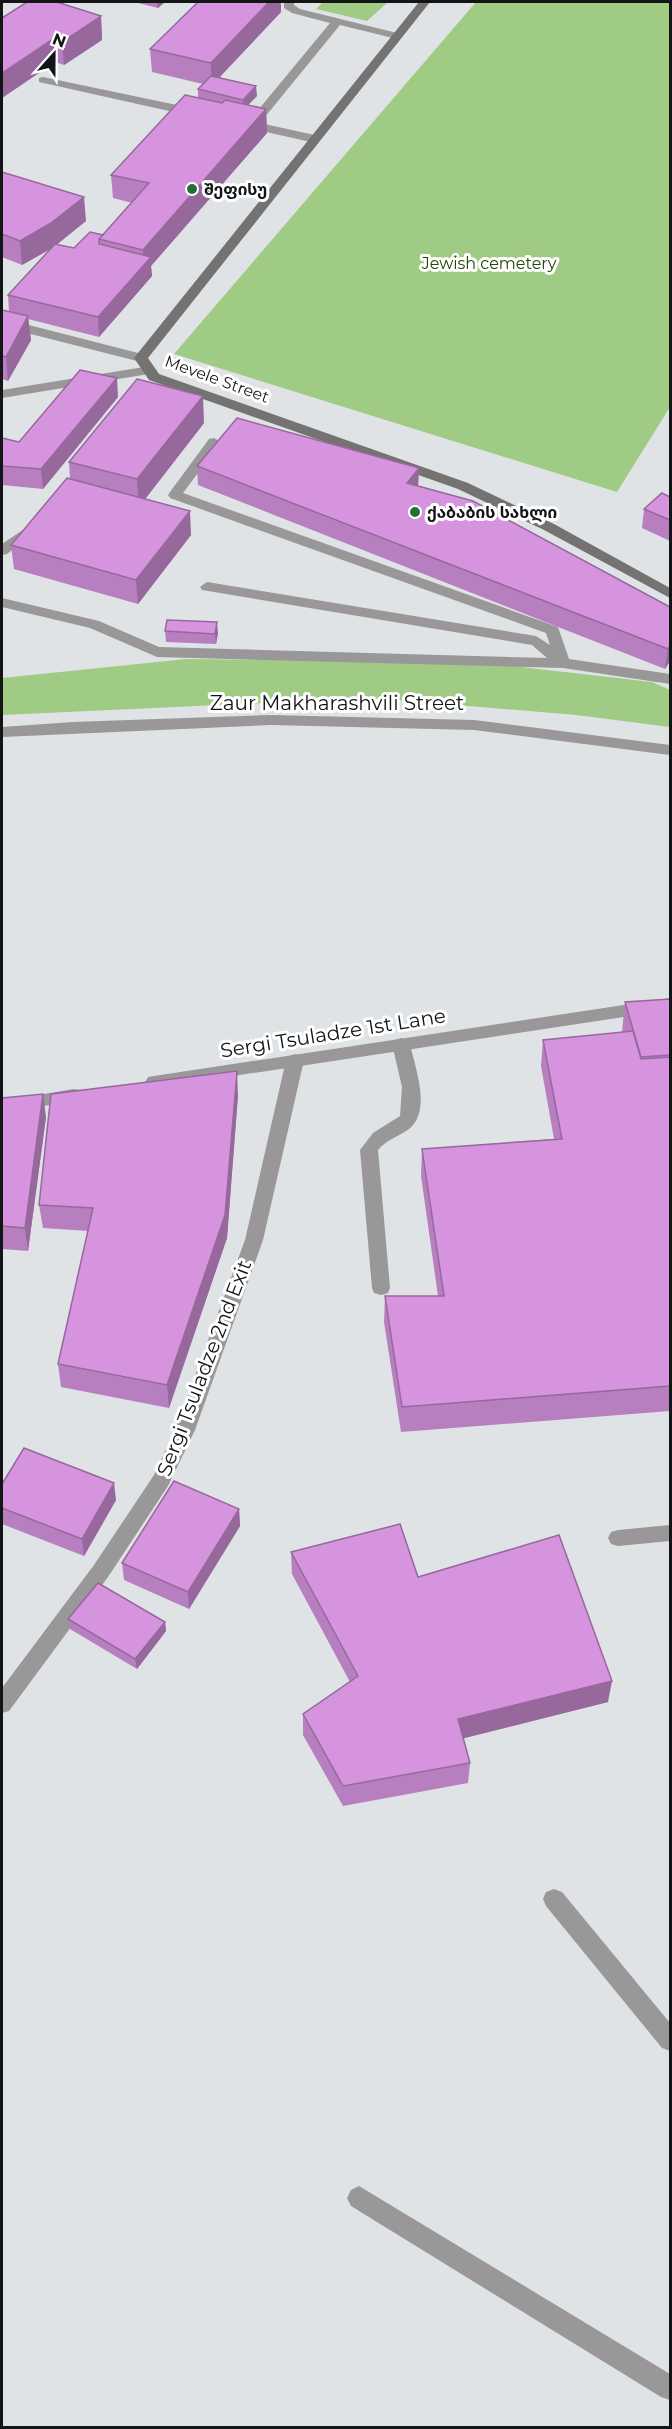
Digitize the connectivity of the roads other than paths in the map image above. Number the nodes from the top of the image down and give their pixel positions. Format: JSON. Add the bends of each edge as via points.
{"nodes":[{"id":1,"x":290,"y":2,"type":"edge"},
{"id":2,"x":424,"y":2,"type":"edge"},
{"id":3,"x":338,"y":21,"type":"junction"},
{"id":4,"x":397,"y":36,"type":"junction"},
{"id":5,"x":43,"y":80,"type":"dead end"},
{"id":6,"x":206,"y":115,"type":"edge"},
{"id":7,"x":229,"y":120,"type":"edge"},
{"id":8,"x":252,"y":125,"type":"junction"},
{"id":9,"x":315,"y":139,"type":"junction"},
{"id":10,"x":2,"y":320,"type":"edge"},
{"id":11,"x":141,"y":358,"type":"junction"},
{"id":12,"x":150,"y":378,"type":"junction"},
{"id":13,"x":2,"y":394,"type":"edge"},
{"id":14,"x":214,"y":442,"type":"edge"},
{"id":15,"x":44,"y":519,"type":"edge"},
{"id":16,"x":2,"y":551,"type":"edge"},
{"id":17,"x":207,"y":587,"type":"dead end"},
{"id":18,"x":670,"y":594,"type":"edge"},
{"id":19,"x":2,"y":603,"type":"edge"},
{"id":20,"x":563,"y":663,"type":"junction"},
{"id":21,"x":670,"y":680,"type":"edge"},
{"id":22,"x":2,"y":732,"type":"edge"},
{"id":23,"x":670,"y":750,"type":"edge"},
{"id":24,"x":670,"y":1004,"type":"edge"},
{"id":25,"x":401,"y":1044,"type":"junction"},
{"id":26,"x":295,"y":1060,"type":"junction"},
{"id":27,"x":142,"y":1084,"type":"edge"},
{"id":28,"x":96,"y":1092,"type":"edge"},
{"id":29,"x":2,"y":1107,"type":"edge"},
{"id":30,"x":381,"y":1288,"type":"dead end"},
{"id":31,"x":670,"y":1533,"type":"edge"},
{"id":32,"x":618,"y":1538,"type":"dead end"},
{"id":33,"x":2,"y":1704,"type":"edge"},
{"id":34,"x":554,"y":1899,"type":"dead end"},
{"id":35,"x":670,"y":2040,"type":"edge"},
{"id":36,"x":359,"y":2198,"type":"dead end"},
{"id":37,"x":670,"y":2388,"type":"edge"}],
"edges":[{"from":1,"to":3,"type":"street","via":[[288,6],[296,11]]},
{"from":2,"to":4,"type":"street","name":"Mevele Street"},
{"from":3,"to":4,"type":"street"},
{"from":3,"to":8,"type":"street"},
{"from":4,"to":9,"type":"street","name":"Mevele Street"},
{"from":5,"to":6,"type":"street"},
{"from":7,"to":8,"type":"street"},
{"from":8,"to":9,"type":"street"},
{"from":9,"to":11,"type":"street","name":"Mevele Street"},
{"from":10,"to":11,"type":"street"},
{"from":11,"to":12,"type":"street","name":"Mevele Street"},
{"from":12,"to":13,"type":"street"},
{"from":12,"to":18,"type":"street","name":"Mevele Street","via":[[463,486],[549,526]]},
{"from":14,"to":20,"type":"street","via":[[175,495],[553,630]]},
{"from":15,"to":16,"type":"street"},
{"from":17,"to":20,"type":"street","via":[[536,641]]},
{"from":19,"to":20,"type":"street","via":[[94,624],[157,652]]},
{"from":20,"to":21,"type":"street"},
{"from":22,"to":23,"type":"street","name":"Zaur Makharashvili Street","via":[[271,720],[474,724]]},
{"from":24,"to":25,"type":"street","name":"Sergi Tsuladze 1st Lane"},
{"from":25,"to":26,"type":"street","name":"Sergi Tsuladze 1st Lane"},
{"from":25,"to":30,"type":"street","via":[[411,1113],[405,1124],[375,1139],[369,1150]]},
{"from":26,"to":27,"type":"street","name":"Sergi Tsuladze 1st Lane"},
{"from":26,"to":33,"type":"street","name":"Sergi Tsuladze 2nd Exit","via":[[254,1240],[185,1430],[161,1480],[113,1553]]},
{"from":28,"to":29,"type":"street"},
{"from":31,"to":32,"type":"street"},
{"from":34,"to":35,"type":"street"},
{"from":36,"to":37,"type":"street"}]}
